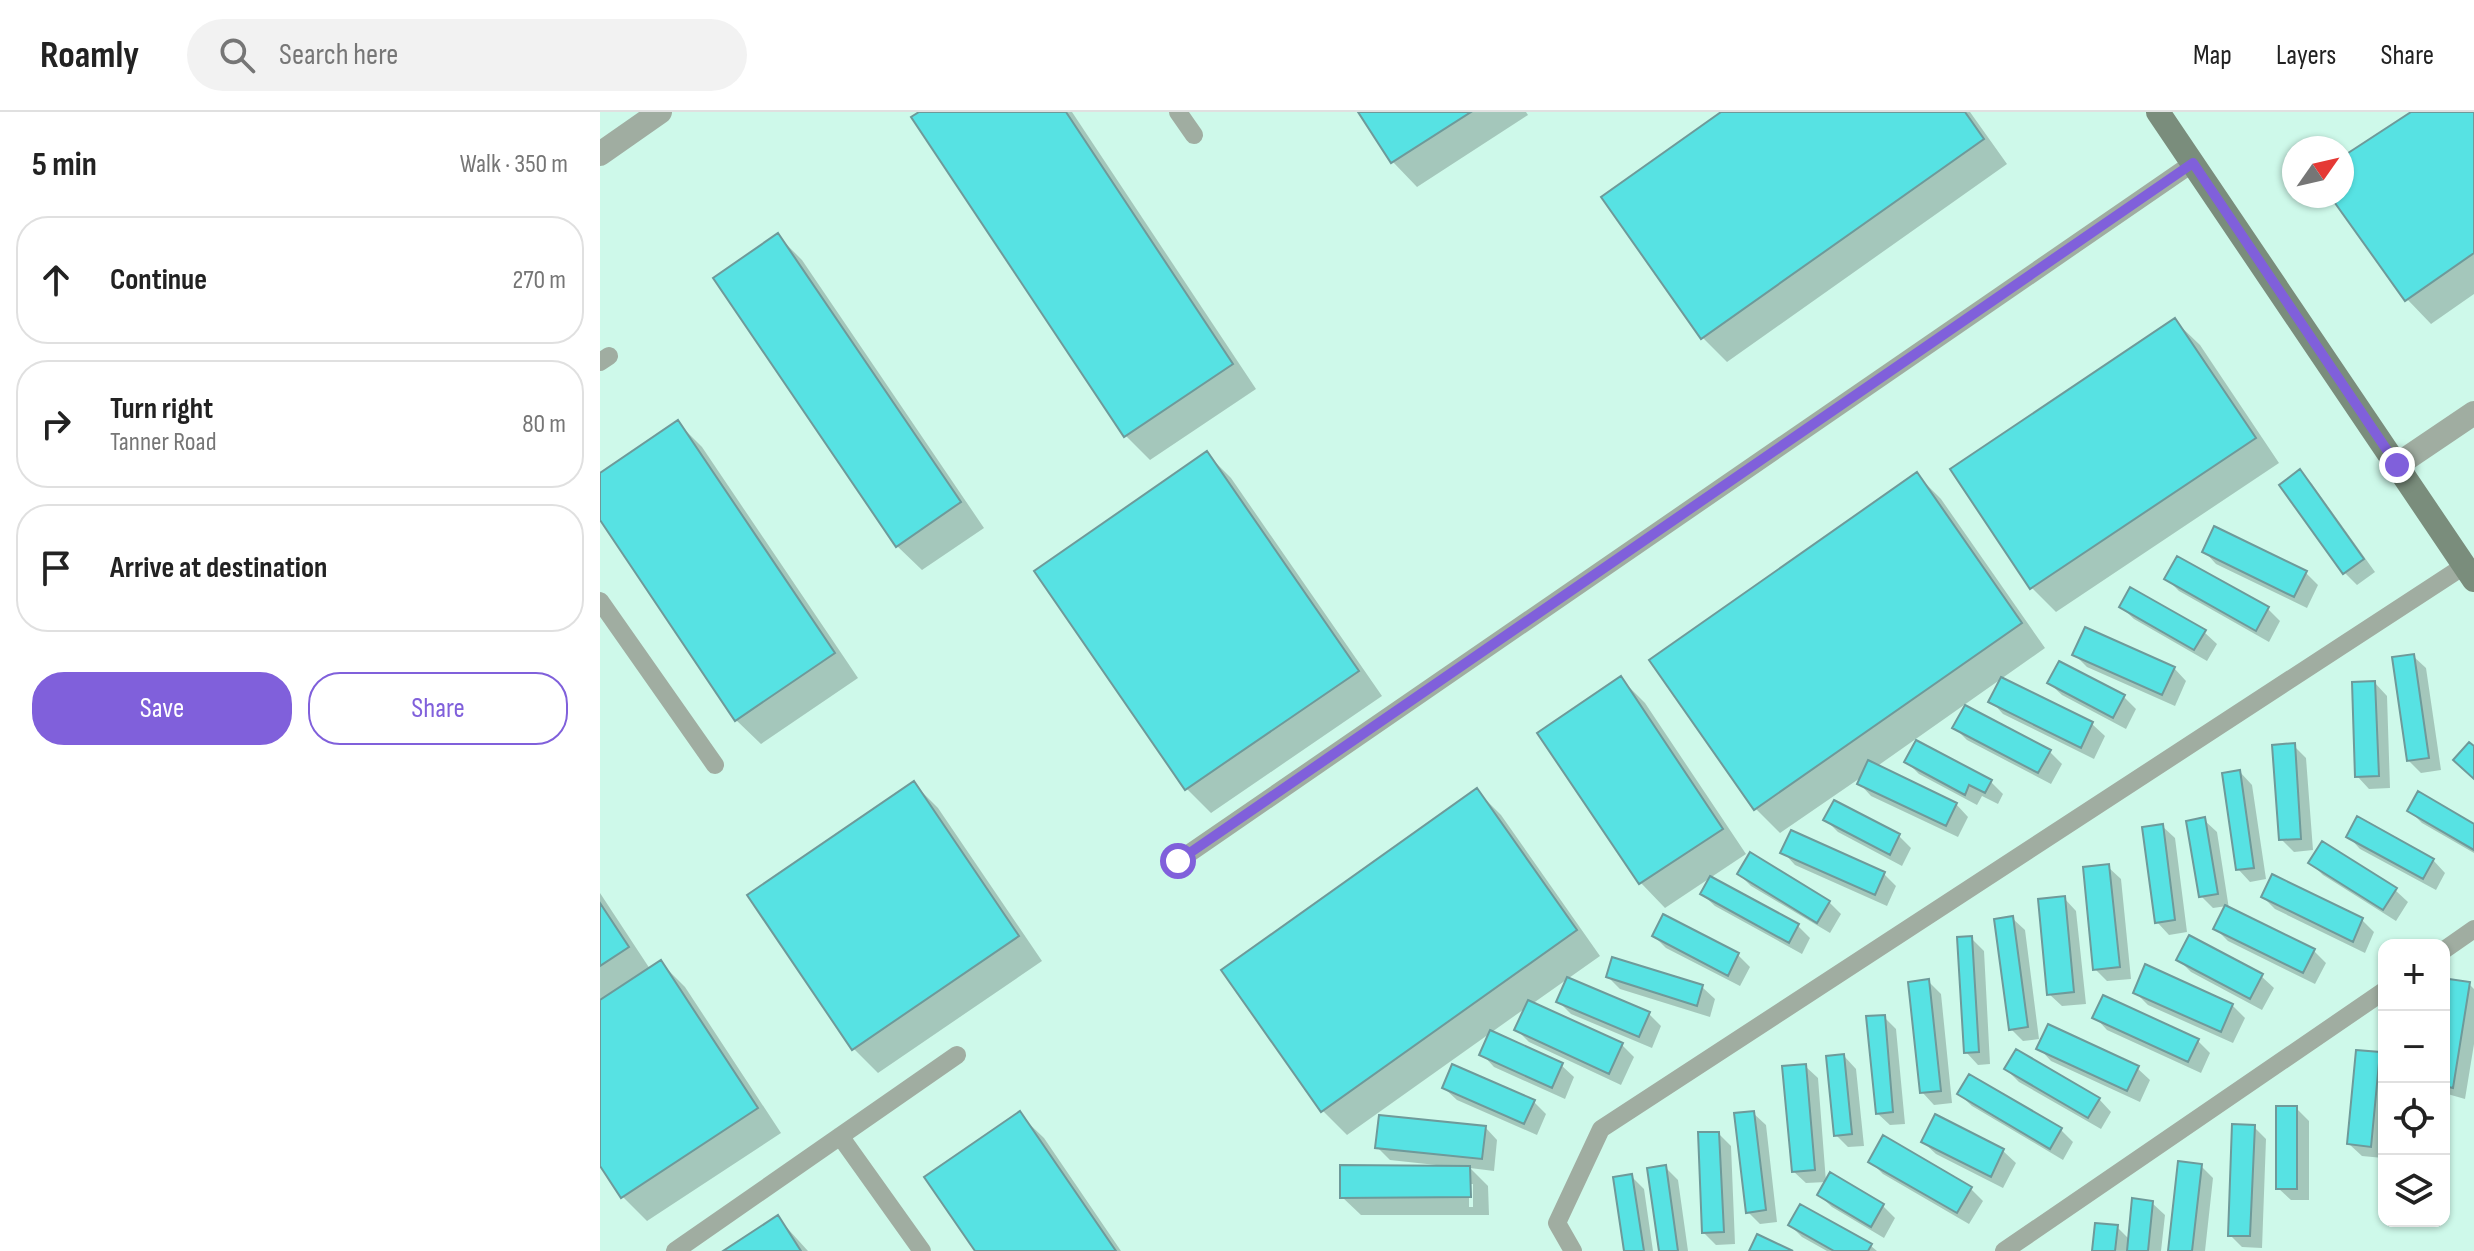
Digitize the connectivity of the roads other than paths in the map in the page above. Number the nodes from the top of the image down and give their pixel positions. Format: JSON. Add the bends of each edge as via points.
{"nodes":[{"id":1,"x":660,"y":112,"type":"edge"},
{"id":2,"x":1178,"y":112,"type":"edge"},
{"id":3,"x":2158,"y":112,"type":"edge"},
{"id":4,"x":1194,"y":135,"type":"dead end"},
{"id":5,"x":600,"y":154,"type":"edge"},
{"id":6,"x":2193,"y":163,"type":"junction"},
{"id":7,"x":2474,"y":413,"type":"edge"},
{"id":8,"x":2397,"y":465,"type":"junction"},
{"id":9,"x":2469,"y":573,"type":"edge"},
{"id":10,"x":600,"y":601,"type":"edge"},
{"id":11,"x":715,"y":765,"type":"dead end"},
{"id":12,"x":1178,"y":861,"type":"dead end"},
{"id":13,"x":2474,"y":929,"type":"edge"},
{"id":14,"x":2450,"y":946,"type":"edge"},
{"id":15,"x":2378,"y":995,"type":"edge"},
{"id":16,"x":957,"y":1055,"type":"dead end"},
{"id":17,"x":840,"y":1136,"type":"junction"},
{"id":18,"x":675,"y":1251,"type":"edge"},
{"id":19,"x":922,"y":1251,"type":"edge"},
{"id":20,"x":1573,"y":1251,"type":"edge"},
{"id":21,"x":2004,"y":1251,"type":"edge"}],
"edges":[{"from":1,"to":5,"type":"street"},
{"from":2,"to":4,"type":"lane"},
{"from":3,"to":6,"type":"main road"},
{"from":6,"to":8,"type":"main road"},
{"from":6,"to":12,"type":"lane"},
{"from":7,"to":8,"type":"street"},
{"from":8,"to":9,"type":"main road"},
{"from":9,"to":20,"type":"lane","via":[[1601,1129],[1557,1223]]},
{"from":10,"to":11,"type":"lane"},
{"from":13,"to":14,"type":"lane"},
{"from":15,"to":21,"type":"lane"},
{"from":16,"to":17,"type":"lane"},
{"from":17,"to":18,"type":"lane"},
{"from":17,"to":19,"type":"lane"}]}
